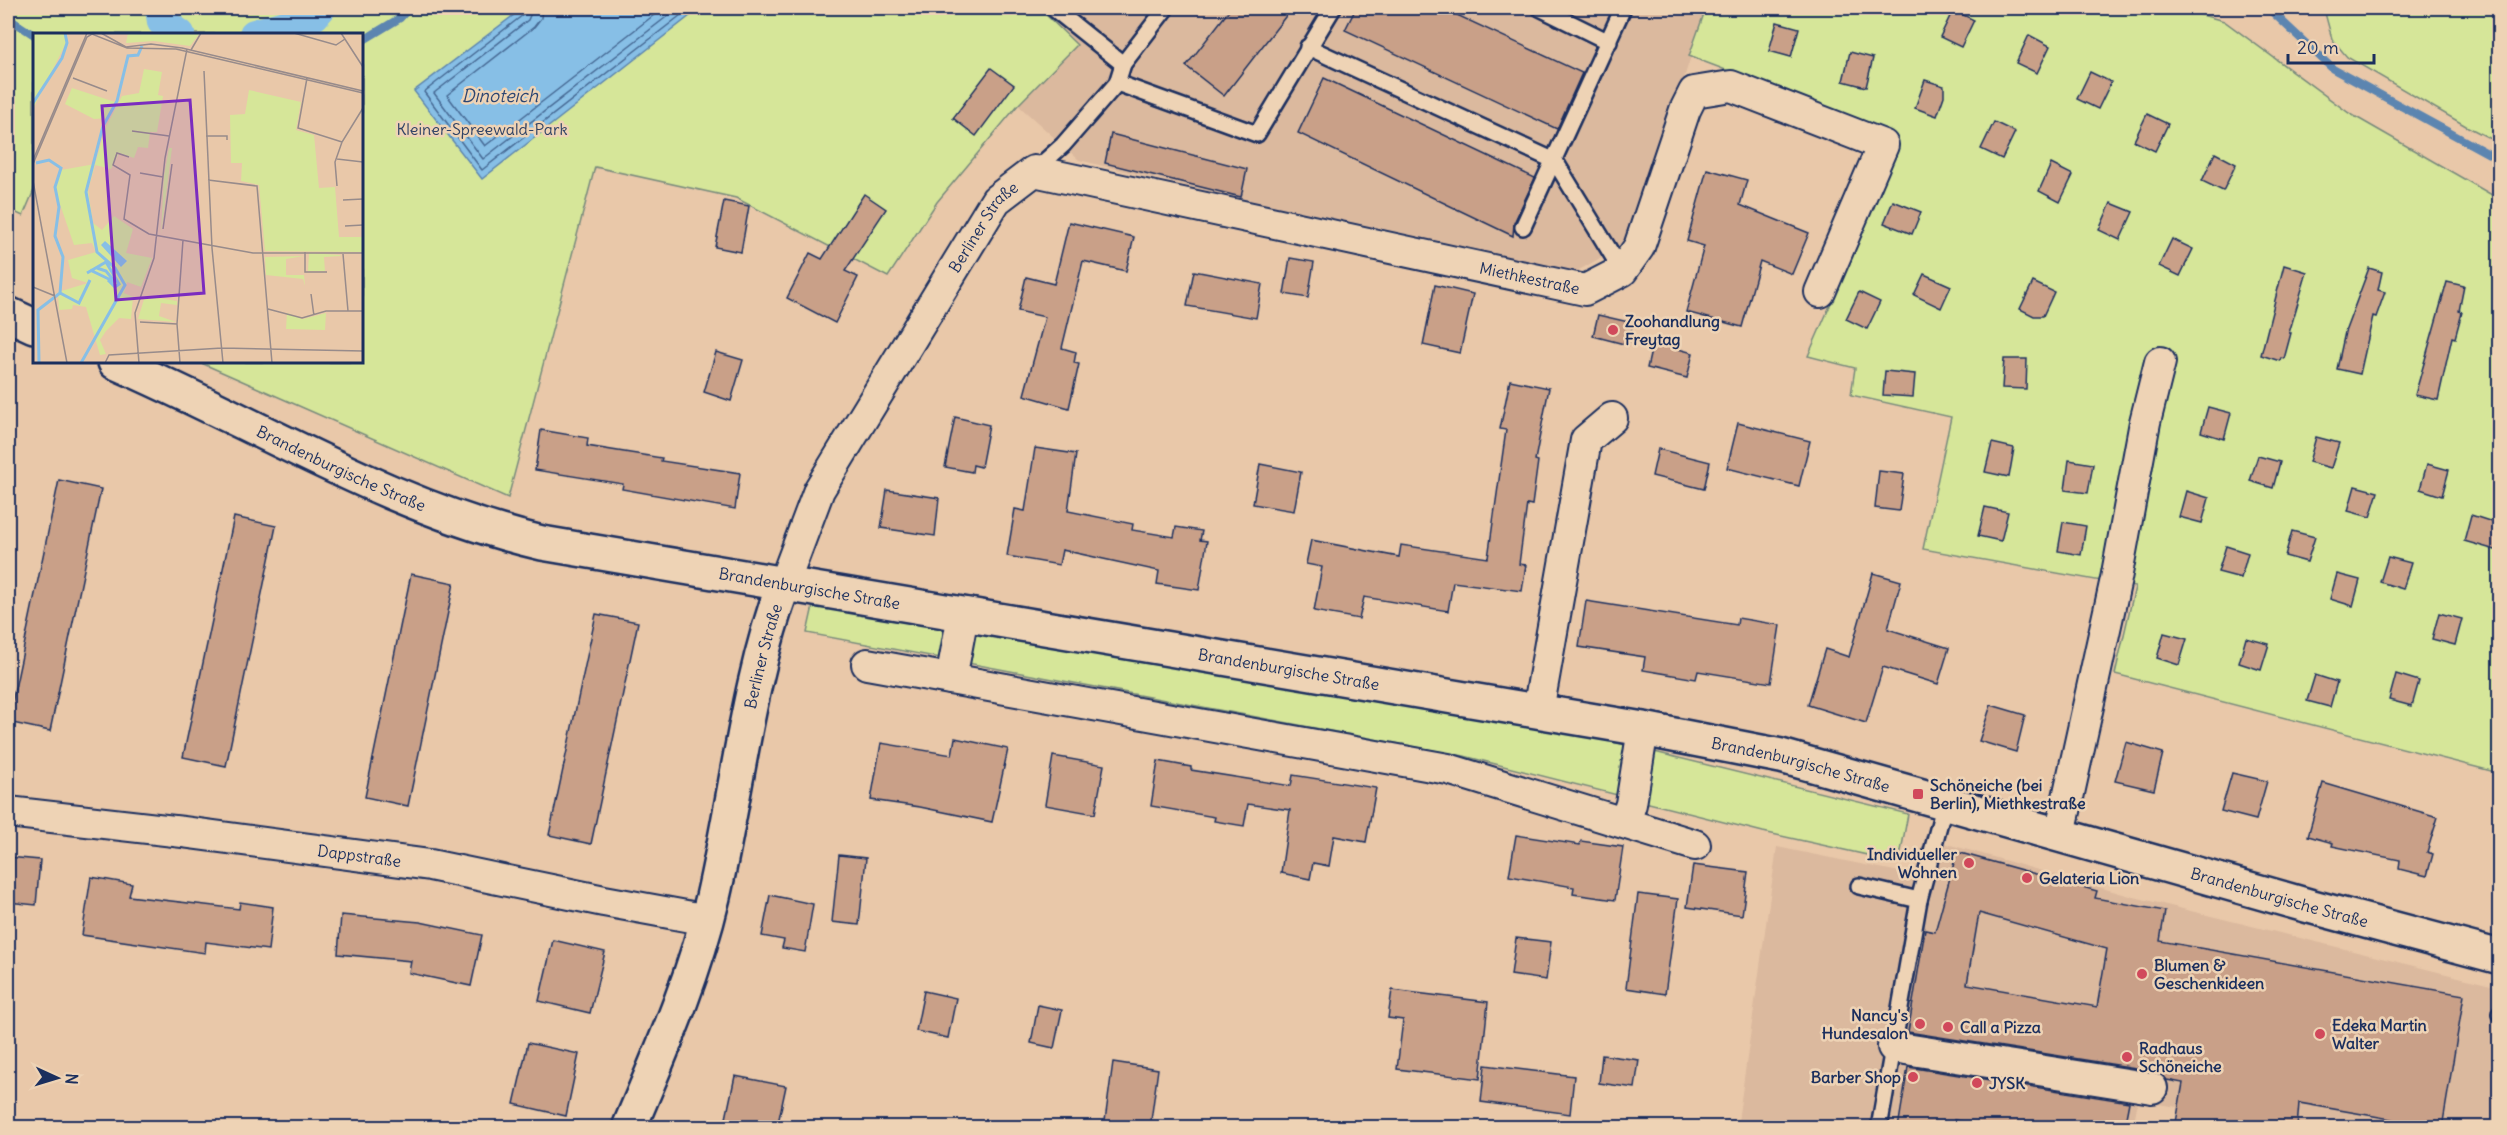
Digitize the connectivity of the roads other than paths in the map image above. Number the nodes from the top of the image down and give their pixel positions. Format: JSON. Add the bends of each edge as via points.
{"nodes":[{"id":1,"x":1053,"y":8,"type":"edge"},
{"id":2,"x":1166,"y":8,"type":"edge"},
{"id":3,"x":1333,"y":8,"type":"edge"},
{"id":4,"x":1540,"y":8,"type":"edge"},
{"id":5,"x":1623,"y":8,"type":"edge"},
{"id":6,"x":1609,"y":42,"type":"junction"},
{"id":7,"x":1308,"y":47,"type":"junction"},
{"id":8,"x":1123,"y":64,"type":"junction"},
{"id":9,"x":1117,"y":83,"type":"junction"},
{"id":10,"x":1555,"y":161,"type":"junction"},
{"id":11,"x":1034,"y":171,"type":"junction"},
{"id":12,"x":1523,"y":227,"type":"dead end"},
{"id":13,"x":1622,"y":271,"type":"junction"},
{"id":14,"x":1820,"y":292,"type":"dead end"},
{"id":15,"x":8,"y":314,"type":"edge"},
{"id":16,"x":33,"y":326,"type":"edge"},
{"id":17,"x":2160,"y":362,"type":"dead end"},
{"id":18,"x":117,"y":363,"type":"edge"},
{"id":19,"x":1612,"y":418,"type":"dead end"},
{"id":20,"x":784,"y":583,"type":"junction"},
{"id":21,"x":963,"y":615,"type":"junction"},
{"id":22,"x":867,"y":664,"type":"dead end"},
{"id":23,"x":951,"y":679,"type":"junction"},
{"id":24,"x":1538,"y":711,"type":"junction"},
{"id":25,"x":1643,"y":729,"type":"junction"},
{"id":26,"x":1945,"y":802,"type":"junction"},
{"id":27,"x":8,"y":812,"type":"edge"},
{"id":28,"x":1625,"y":822,"type":"junction"},
{"id":29,"x":2060,"y":834,"type":"junction"},
{"id":30,"x":1695,"y":844,"type":"dead end"},
{"id":31,"x":1859,"y":886,"type":"dead end"},
{"id":32,"x":1919,"y":900,"type":"junction"},
{"id":33,"x":708,"y":920,"type":"junction"},
{"id":34,"x":2499,"y":957,"type":"edge"},
{"id":35,"x":1893,"y":1047,"type":"junction"},
{"id":36,"x":2152,"y":1088,"type":"dead end"},
{"id":37,"x":629,"y":1128,"type":"edge"},
{"id":38,"x":1879,"y":1128,"type":"edge"}],
"edges":[{"from":1,"to":8,"type":"lane"},
{"from":2,"to":8,"type":"lane"},
{"from":3,"to":7,"type":"lane"},
{"from":4,"to":6,"type":"lane"},
{"from":5,"to":6,"type":"lane"},
{"from":6,"to":10,"type":"lane"},
{"from":7,"to":9,"type":"lane","via":[[1257,134]]},
{"from":7,"to":10,"type":"lane"},
{"from":8,"to":9,"type":"lane"},
{"from":9,"to":11,"type":"lane","via":[[1063,145]]},
{"from":10,"to":12,"type":"lane"},
{"from":10,"to":13,"type":"lane"},
{"from":11,"to":13,"type":"street","name":"Miethkestraße","via":[[1585,290]]},
{"from":11,"to":20,"type":"street","name":"Berliner Straße","via":[[996,200],[819,490]]},
{"from":13,"to":14,"type":"street","name":"Miethkestraße","via":[[1639,247],[1685,110],[1695,92],[1731,86],[1883,145]]},
{"from":15,"to":16,"type":"street"},
{"from":17,"to":29,"type":"street"},
{"from":18,"to":20,"type":"street","name":"Brandenburgische Straße","via":[[322,460],[494,532]]},
{"from":19,"to":24,"type":"street","via":[[1586,440]]},
{"from":20,"to":21,"type":"street","name":"Brandenburgische Straße"},
{"from":20,"to":33,"type":"street","name":"Berliner Straße","via":[[767,632]]},
{"from":21,"to":23,"type":"street"},
{"from":21,"to":24,"type":"street","name":"Brandenburgische Straße"},
{"from":22,"to":23,"type":"street"},
{"from":23,"to":28,"type":"street","via":[[1448,769]]},
{"from":24,"to":25,"type":"street","name":"Brandenburgische Straße"},
{"from":25,"to":26,"type":"street","name":"Brandenburgische Straße","via":[[1781,756]]},
{"from":25,"to":28,"type":"street"},
{"from":26,"to":29,"type":"street","name":"Brandenburgische Straße"},
{"from":26,"to":32,"type":"lane"},
{"from":27,"to":33,"type":"street","name":"Dappstraße","via":[[430,865]]},
{"from":28,"to":30,"type":"street"},
{"from":29,"to":34,"type":"street","name":"Brandenburgische Straße"},
{"from":31,"to":32,"type":"lane"},
{"from":32,"to":35,"type":"lane"},
{"from":33,"to":37,"type":"street","name":"Berliner Straße","via":[[688,986]]},
{"from":35,"to":36,"type":"street"},
{"from":35,"to":38,"type":"lane"}]}
